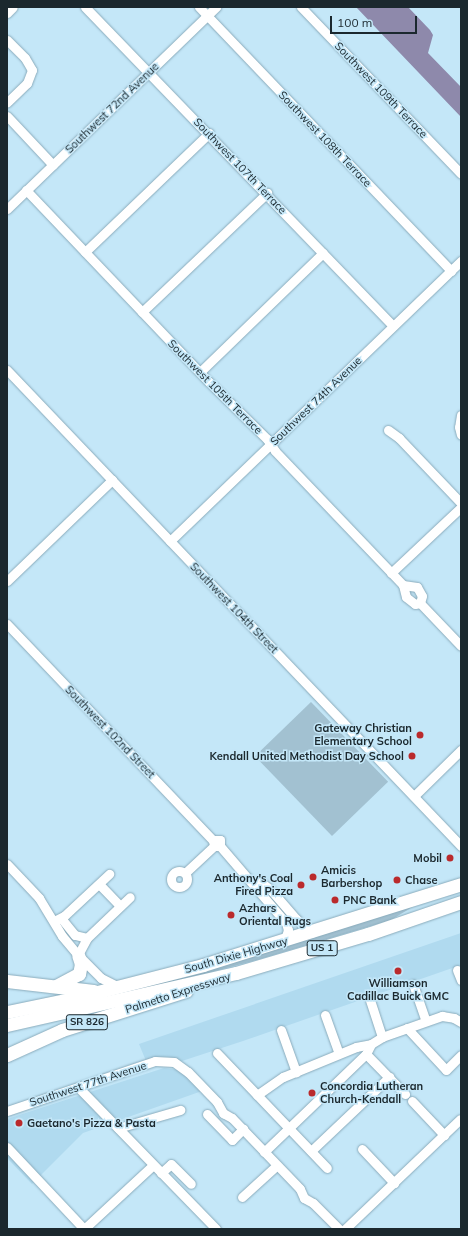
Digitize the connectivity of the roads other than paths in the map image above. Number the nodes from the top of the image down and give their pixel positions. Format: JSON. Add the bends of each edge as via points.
{"nodes":[{"id":1,"x":13,"y":7,"type":"edge"},
{"id":2,"x":85,"y":7,"type":"edge"},
{"id":3,"x":199,"y":7,"type":"edge"},
{"id":4,"x":216,"y":7,"type":"edge"},
{"id":5,"x":301,"y":7,"type":"edge"},
{"id":6,"x":7,"y":12,"type":"edge"},
{"id":7,"x":207,"y":16,"type":"junction"},
{"id":8,"x":7,"y":40,"type":"edge"},
{"id":9,"x":149,"y":72,"type":"junction"},
{"id":10,"x":7,"y":102,"type":"edge"},
{"id":11,"x":7,"y":116,"type":"edge"},
{"id":12,"x":209,"y":133,"type":"junction"},
{"id":13,"x":54,"y":164,"type":"junction"},
{"id":14,"x":461,"y":174,"type":"edge"},
{"id":15,"x":26,"y":190,"type":"junction"},
{"id":16,"x":267,"y":193,"type":"junction"},
{"id":17,"x":7,"y":209,"type":"edge"},
{"id":18,"x":86,"y":252,"type":"junction"},
{"id":19,"x":323,"y":253,"type":"junction"},
{"id":20,"x":461,"y":261,"type":"edge"},
{"id":21,"x":451,"y":271,"type":"junction"},
{"id":22,"x":142,"y":312,"type":"junction"},
{"id":23,"x":393,"y":326,"type":"junction"},
{"id":24,"x":7,"y":370,"type":"edge"},
{"id":25,"x":200,"y":372,"type":"junction"},
{"id":26,"x":461,"y":414,"type":"edge"},
{"id":27,"x":388,"y":430,"type":"dead end"},
{"id":28,"x":460,"y":433,"type":"edge"},
{"id":29,"x":271,"y":444,"type":"junction"},
{"id":30,"x":112,"y":480,"type":"junction"},
{"id":31,"x":461,"y":503,"type":"edge"},
{"id":32,"x":461,"y":507,"type":"edge"},
{"id":33,"x":170,"y":541,"type":"junction"},
{"id":34,"x":391,"y":573,"type":"junction"},
{"id":35,"x":7,"y":581,"type":"edge"},
{"id":36,"x":403,"y":585,"type":"junction"},
{"id":37,"x":420,"y":603,"type":"junction"},
{"id":38,"x":7,"y":624,"type":"edge"},
{"id":39,"x":461,"y":646,"type":"edge"},
{"id":40,"x":461,"y":750,"type":"edge"},
{"id":41,"x":414,"y":796,"type":"junction"},
{"id":42,"x":460,"y":842,"type":"edge"},
{"id":43,"x":216,"y":844,"type":"junction"},
{"id":44,"x":7,"y":864,"type":"edge"},
{"id":45,"x":184,"y":873,"type":"dead end"},
{"id":46,"x":108,"y":874,"type":"dead end"},
{"id":47,"x":253,"y":882,"type":"junction"},
{"id":48,"x":99,"y":884,"type":"junction"},
{"id":49,"x":461,"y":884,"type":"edge"},
{"id":50,"x":268,"y":887,"type":"junction"},
{"id":51,"x":259,"y":894,"type":"junction"},
{"id":52,"x":130,"y":897,"type":"dead end"},
{"id":53,"x":461,"y":902,"type":"edge"},
{"id":54,"x":120,"y":906,"type":"junction"},
{"id":55,"x":58,"y":920,"type":"junction"},
{"id":56,"x":312,"y":933,"type":"junction"},
{"id":57,"x":87,"y":938,"type":"junction"},
{"id":58,"x":284,"y":942,"type":"junction"},
{"id":59,"x":75,"y":951,"type":"junction"},
{"id":60,"x":457,"y":970,"type":"dead end"},
{"id":61,"x":236,"y":973,"type":"junction"},
{"id":62,"x":461,"y":980,"type":"edge"},
{"id":63,"x":7,"y":981,"type":"edge"},
{"id":64,"x":413,"y":984,"type":"dead end"},
{"id":65,"x":52,"y":987,"type":"junction"},
{"id":66,"x":120,"y":987,"type":"junction"},
{"id":67,"x":100,"y":992,"type":"junction"},
{"id":68,"x":370,"y":1000,"type":"dead end"},
{"id":69,"x":7,"y":1012,"type":"edge"},
{"id":70,"x":324,"y":1015,"type":"dead end"},
{"id":71,"x":458,"y":1018,"type":"edge"},
{"id":72,"x":426,"y":1022,"type":"junction"},
{"id":73,"x":7,"y":1025,"type":"edge"},
{"id":74,"x":407,"y":1028,"type":"junction"},
{"id":75,"x":281,"y":1030,"type":"dead end"},
{"id":76,"x":382,"y":1037,"type":"junction"},
{"id":77,"x":371,"y":1044,"type":"junction"},
{"id":78,"x":10,"y":1053,"type":"edge"},
{"id":79,"x":216,"y":1053,"type":"dead end"},
{"id":80,"x":339,"y":1054,"type":"junction"},
{"id":81,"x":366,"y":1054,"type":"junction"},
{"id":82,"x":461,"y":1055,"type":"edge"},
{"id":83,"x":296,"y":1072,"type":"junction"},
{"id":84,"x":389,"y":1077,"type":"junction"},
{"id":85,"x":78,"y":1087,"type":"junction"},
{"id":86,"x":405,"y":1094,"type":"dead end"},
{"id":87,"x":257,"y":1095,"type":"junction"},
{"id":88,"x":412,"y":1101,"type":"dead end"},
{"id":89,"x":180,"y":1110,"type":"dead end"},
{"id":90,"x":7,"y":1111,"type":"edge"},
{"id":91,"x":207,"y":1114,"type":"dead end"},
{"id":92,"x":460,"y":1119,"type":"dead end"},
{"id":93,"x":118,"y":1128,"type":"junction"},
{"id":94,"x":290,"y":1128,"type":"junction"},
{"id":95,"x":243,"y":1130,"type":"junction"},
{"id":96,"x":444,"y":1135,"type":"junction"},
{"id":97,"x":7,"y":1147,"type":"edge"},
{"id":98,"x":362,"y":1149,"type":"dead end"},
{"id":99,"x":311,"y":1151,"type":"junction"},
{"id":100,"x":264,"y":1152,"type":"junction"},
{"id":101,"x":153,"y":1165,"type":"junction"},
{"id":102,"x":277,"y":1165,"type":"junction"},
{"id":103,"x":327,"y":1168,"type":"dead end"},
{"id":104,"x":161,"y":1173,"type":"junction"},
{"id":105,"x":394,"y":1182,"type":"junction"},
{"id":106,"x":191,"y":1184,"type":"dead end"},
{"id":107,"x":242,"y":1197,"type":"dead end"},
{"id":108,"x":84,"y":1229,"type":"edge"},
{"id":109,"x":216,"y":1229,"type":"edge"},
{"id":110,"x":339,"y":1229,"type":"edge"},
{"id":111,"x":345,"y":1229,"type":"edge"}],
"edges":[{"from":1,"to":6,"type":"street"},
{"from":2,"to":9,"type":"street","name":"Southwest 107th Terrace"},
{"from":3,"to":7,"type":"street","name":"Southwest 108th Terrace"},
{"from":4,"to":7,"type":"street","name":"Southwest 72nd Avenue"},
{"from":5,"to":14,"type":"street","name":"Southwest 109th Terrace"},
{"from":7,"to":9,"type":"street","name":"Southwest 72nd Avenue"},
{"from":7,"to":21,"type":"street","name":"Southwest 108th Terrace"},
{"from":8,"to":10,"type":"street","via":[[25,58],[32,70],[27,83]]},
{"from":9,"to":12,"type":"street","name":"Southwest 107th Terrace"},
{"from":9,"to":13,"type":"street","name":"Southwest 72nd Avenue"},
{"from":11,"to":13,"type":"street"},
{"from":12,"to":16,"type":"street","name":"Southwest 107th Terrace"},
{"from":12,"to":18,"type":"street"},
{"from":13,"to":15,"type":"street","name":"Southwest 72nd Avenue"},
{"from":15,"to":17,"type":"street","name":"Southwest 72nd Avenue"},
{"from":15,"to":18,"type":"street","name":"Southwest 105th Terrace"},
{"from":16,"to":19,"type":"street","name":"Southwest 107th Terrace"},
{"from":16,"to":22,"type":"street"},
{"from":18,"to":22,"type":"street","name":"Southwest 105th Terrace"},
{"from":19,"to":23,"type":"street","name":"Southwest 107th Terrace"},
{"from":19,"to":25,"type":"street"},
{"from":20,"to":21,"type":"street","name":"Southwest 74th Avenue"},
{"from":21,"to":23,"type":"street","name":"Southwest 74th Avenue"},
{"from":22,"to":25,"type":"street","name":"Southwest 105th Terrace"},
{"from":23,"to":29,"type":"street","name":"Southwest 74th Avenue"},
{"from":24,"to":30,"type":"street","name":"Southwest 104th Street"},
{"from":25,"to":29,"type":"street","name":"Southwest 105th Terrace"},
{"from":26,"to":28,"type":"street"},
{"from":27,"to":31,"type":"street","via":[[399,438]]},
{"from":29,"to":33,"type":"street","name":"Southwest 74th Avenue"},
{"from":29,"to":34,"type":"street","name":"Southwest 105th Terrace"},
{"from":30,"to":33,"type":"street","name":"Southwest 104th Street"},
{"from":30,"to":35,"type":"street"},
{"from":32,"to":34,"type":"street"},
{"from":33,"to":41,"type":"street","name":"Southwest 104th Street"},
{"from":34,"to":36,"type":"street","name":"Southwest 105th Terrace"},
{"from":36,"to":37,"type":"street","name":"Southwest 105th Terrace","via":[[406,597],[415,604]]},
{"from":36,"to":37,"type":"street","name":"Southwest 105th Terrace","via":[[417,587],[422,596]]},
{"from":37,"to":39,"type":"street","name":"Southwest 105th Terrace"},
{"from":38,"to":43,"type":"street","name":"Southwest 102nd Street"},
{"from":40,"to":41,"type":"street"},
{"from":41,"to":42,"type":"street","name":"Southwest 104th Street"},
{"from":43,"to":45,"type":"street"},
{"from":43,"to":47,"type":"street","name":"Southwest 102nd Street"},
{"from":44,"to":55,"type":"street"},
{"from":46,"to":48,"type":"street"},
{"from":47,"to":50,"type":"street","name":"Southwest 102nd Street"},
{"from":47,"to":51,"type":"street","name":"Southwest 102nd Street"},
{"from":48,"to":54,"type":"street"},
{"from":48,"to":55,"type":"street"},
{"from":49,"to":56,"type":"highway","name":"South Dixie Highway","number":"US 1"},
{"from":50,"to":51,"type":"street"},
{"from":50,"to":56,"type":"street"},
{"from":51,"to":58,"type":"street","name":"Southwest 102nd Street","via":[[286,923],[288,930]]},
{"from":52,"to":54,"type":"street"},
{"from":53,"to":61,"type":"highway","name":"South Dixie Highway","number":"US 1","via":[[361,936]]},
{"from":54,"to":57,"type":"street"},
{"from":55,"to":57,"type":"street","via":[[75,935]]},
{"from":55,"to":59,"type":"street"},
{"from":56,"to":58,"type":"highway","name":"South Dixie Highway","number":"US 1"},
{"from":57,"to":59,"type":"street"},
{"from":58,"to":66,"type":"highway","name":"South Dixie Highway","number":"US 1"},
{"from":59,"to":65,"type":"highway","via":[[81,964],[79,974]]},
{"from":59,"to":66,"type":"street","via":[[101,978]]},
{"from":60,"to":62,"type":"street"},
{"from":61,"to":73,"type":"highway","name":"South Dixie Highway","number":"US 1"},
{"from":61,"to":78,"type":"highway","name":"Palmetto Expressway","number":"SR 826","via":[[62,1030]]},
{"from":63,"to":65,"type":"highway"},
{"from":64,"to":72,"type":"street"},
{"from":65,"to":67,"type":"highway"},
{"from":66,"to":67,"type":"highway","name":"South Dixie Highway","number":"US 1"},
{"from":67,"to":69,"type":"highway","name":"South Dixie Highway","number":"US 1"},
{"from":68,"to":76,"type":"street"},
{"from":70,"to":80,"type":"street"},
{"from":71,"to":72,"type":"street"},
{"from":72,"to":74,"type":"street"},
{"from":74,"to":76,"type":"street"},
{"from":74,"to":82,"type":"street","via":[[446,1070]]},
{"from":75,"to":83,"type":"street"},
{"from":76,"to":77,"type":"street"},
{"from":77,"to":80,"type":"street"},
{"from":77,"to":81,"type":"street"},
{"from":79,"to":87,"type":"street"},
{"from":80,"to":83,"type":"street"},
{"from":81,"to":84,"type":"street"},
{"from":81,"to":94,"type":"street"},
{"from":83,"to":87,"type":"street","via":[[272,1083]]},
{"from":84,"to":86,"type":"street"},
{"from":84,"to":99,"type":"street"},
{"from":85,"to":90,"type":"street","name":"Southwest 77th Avenue"},
{"from":85,"to":93,"type":"street"},
{"from":85,"to":95,"type":"street","name":"Southwest 77th Avenue","via":[[155,1062],[170,1061],[183,1067],[217,1102],[223,1113],[232,1118]]},
{"from":87,"to":94,"type":"street"},
{"from":88,"to":96,"type":"street"},
{"from":89,"to":93,"type":"street"},
{"from":91,"to":95,"type":"street","via":[[232,1140]]},
{"from":92,"to":96,"type":"street"},
{"from":93,"to":101,"type":"street"},
{"from":94,"to":99,"type":"street"},
{"from":94,"to":100,"type":"street"},
{"from":95,"to":100,"type":"street"},
{"from":96,"to":105,"type":"street"},
{"from":97,"to":108,"type":"street"},
{"from":98,"to":105,"type":"street"},
{"from":99,"to":103,"type":"street"},
{"from":100,"to":102,"type":"street"},
{"from":101,"to":104,"type":"street"},
{"from":101,"to":108,"type":"street"},
{"from":102,"to":107,"type":"street"},
{"from":102,"to":110,"type":"street","via":[[300,1189],[304,1198],[313,1203]]},
{"from":104,"to":106,"type":"street","via":[[171,1164]]},
{"from":104,"to":109,"type":"street"},
{"from":105,"to":111,"type":"street"}]}
